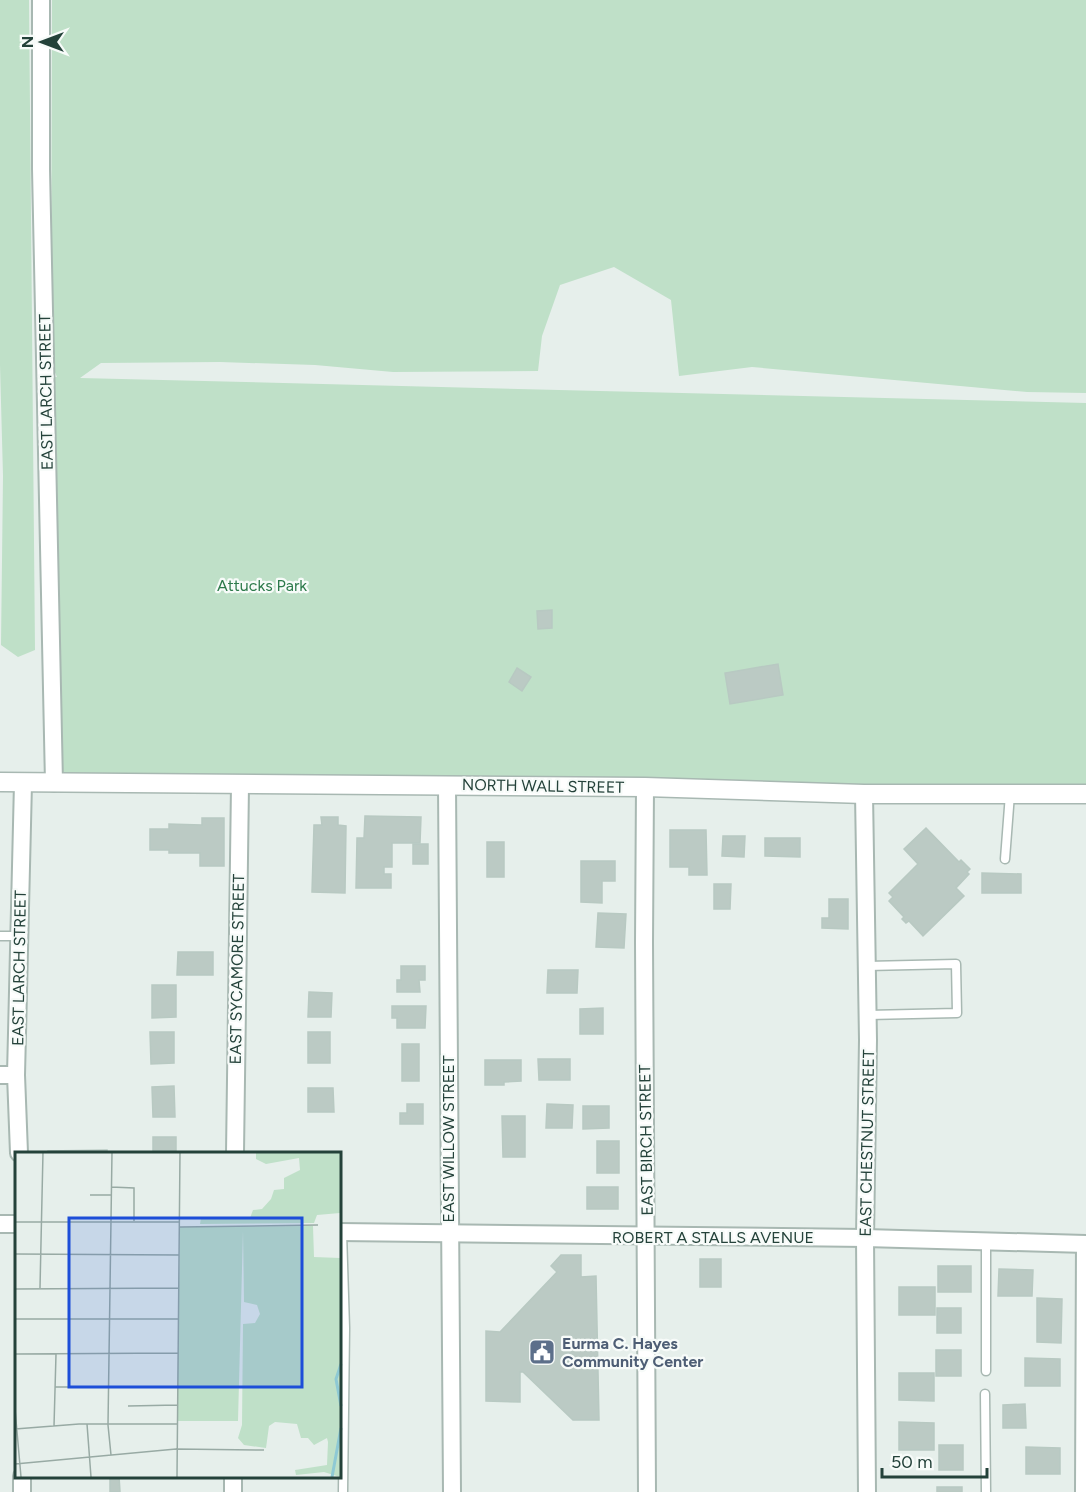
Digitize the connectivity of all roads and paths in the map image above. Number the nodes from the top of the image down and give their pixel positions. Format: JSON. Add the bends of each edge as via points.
{"nodes":[{"id":1,"x":41,"y":0,"type":"edge"},
{"id":2,"x":0,"y":782,"type":"edge"},
{"id":3,"x":23,"y":783,"type":"junction"},
{"id":4,"x":54,"y":783,"type":"junction"},
{"id":5,"x":240,"y":785,"type":"junction"},
{"id":6,"x":447,"y":785,"type":"junction"},
{"id":7,"x":645,"y":788,"type":"junction"},
{"id":8,"x":864,"y":794,"type":"junction"},
{"id":9,"x":1010,"y":794,"type":"junction"},
{"id":10,"x":1086,"y":794,"type":"edge"},
{"id":11,"x":1005,"y":859,"type":"dead end"},
{"id":12,"x":0,"y":936,"type":"edge"},
{"id":13,"x":20,"y":936,"type":"junction"},
{"id":14,"x":867,"y":966,"type":"junction"},
{"id":15,"x":868,"y":1015,"type":"junction"},
{"id":16,"x":8,"y":1075,"type":"edge"},
{"id":17,"x":19,"y":1152,"type":"edge"},
{"id":18,"x":235,"y":1152,"type":"edge"},
{"id":19,"x":340,"y":1232,"type":"edge"},
{"id":20,"x":449,"y":1235,"type":"junction"},
{"id":21,"x":647,"y":1236,"type":"junction"},
{"id":22,"x":865,"y":1238,"type":"junction"},
{"id":23,"x":986,"y":1241,"type":"junction"},
{"id":24,"x":1085,"y":1244,"type":"edge"},
{"id":25,"x":986,"y":1371,"type":"dead end"},
{"id":26,"x":985,"y":1394,"type":"dead end"},
{"id":27,"x":233,"y":1477,"type":"edge"},
{"id":28,"x":232,"y":1492,"type":"edge"},
{"id":29,"x":343,"y":1492,"type":"edge"},
{"id":30,"x":452,"y":1492,"type":"edge"},
{"id":31,"x":647,"y":1492,"type":"edge"},
{"id":32,"x":867,"y":1492,"type":"edge"},
{"id":33,"x":986,"y":1492,"type":"edge"},
{"id":34,"x":1084,"y":1492,"type":"edge"}],
"edges":[{"from":1,"to":4,"type":"street","name":"EAST LARCH STREET"},
{"from":2,"to":3,"type":"street","name":"NORTH WALL STREET"},
{"from":3,"to":4,"type":"street","name":"NORTH WALL STREET"},
{"from":3,"to":13,"type":"street","name":"EAST LARCH STREET"},
{"from":4,"to":5,"type":"street","name":"NORTH WALL STREET"},
{"from":5,"to":6,"type":"street","name":"NORTH WALL STREET"},
{"from":5,"to":18,"type":"street","name":"EAST SYCAMORE STREET"},
{"from":6,"to":7,"type":"street","name":"NORTH WALL STREET"},
{"from":6,"to":20,"type":"street","name":"EAST WILLOW STREET"},
{"from":7,"to":8,"type":"street","name":"NORTH WALL STREET"},
{"from":7,"to":21,"type":"street","name":"EAST BIRCH STREET"},
{"from":8,"to":9,"type":"street","name":"NORTH WALL STREET"},
{"from":8,"to":14,"type":"street","name":"EAST CHESTNUT STREET"},
{"from":9,"to":10,"type":"street","name":"NORTH WALL STREET"},
{"from":9,"to":11,"type":"lane"},
{"from":12,"to":13,"type":"lane"},
{"from":13,"to":16,"type":"street","name":"EAST LARCH STREET"},
{"from":14,"to":15,"type":"street","name":"EAST CHESTNUT STREET"},
{"from":14,"to":15,"type":"lane","via":[[956,964],[957,1013]]},
{"from":15,"to":22,"type":"street","name":"EAST CHESTNUT STREET"},
{"from":16,"to":17,"type":"street","name":"EAST LARCH STREET"},
{"from":19,"to":20,"type":"street","name":"ROBERT A STALLS AVENUE"},
{"from":19,"to":29,"type":"lane","via":[[345,1329]]},
{"from":20,"to":21,"type":"street","name":"ROBERT A STALLS AVENUE"},
{"from":20,"to":30,"type":"street","name":"EAST WILLOW STREET"},
{"from":21,"to":22,"type":"street","name":"ROBERT A STALLS AVENUE"},
{"from":21,"to":31,"type":"street","name":"EAST BIRCH STREET"},
{"from":22,"to":23,"type":"street","name":"ROBERT A STALLS AVENUE"},
{"from":22,"to":32,"type":"street","name":"EAST CHESTNUT STREET"},
{"from":23,"to":24,"type":"street","name":"ROBERT A STALLS AVENUE"},
{"from":23,"to":25,"type":"lane"},
{"from":24,"to":34,"type":"street"},
{"from":26,"to":33,"type":"lane"},
{"from":27,"to":28,"type":"street"}]}
